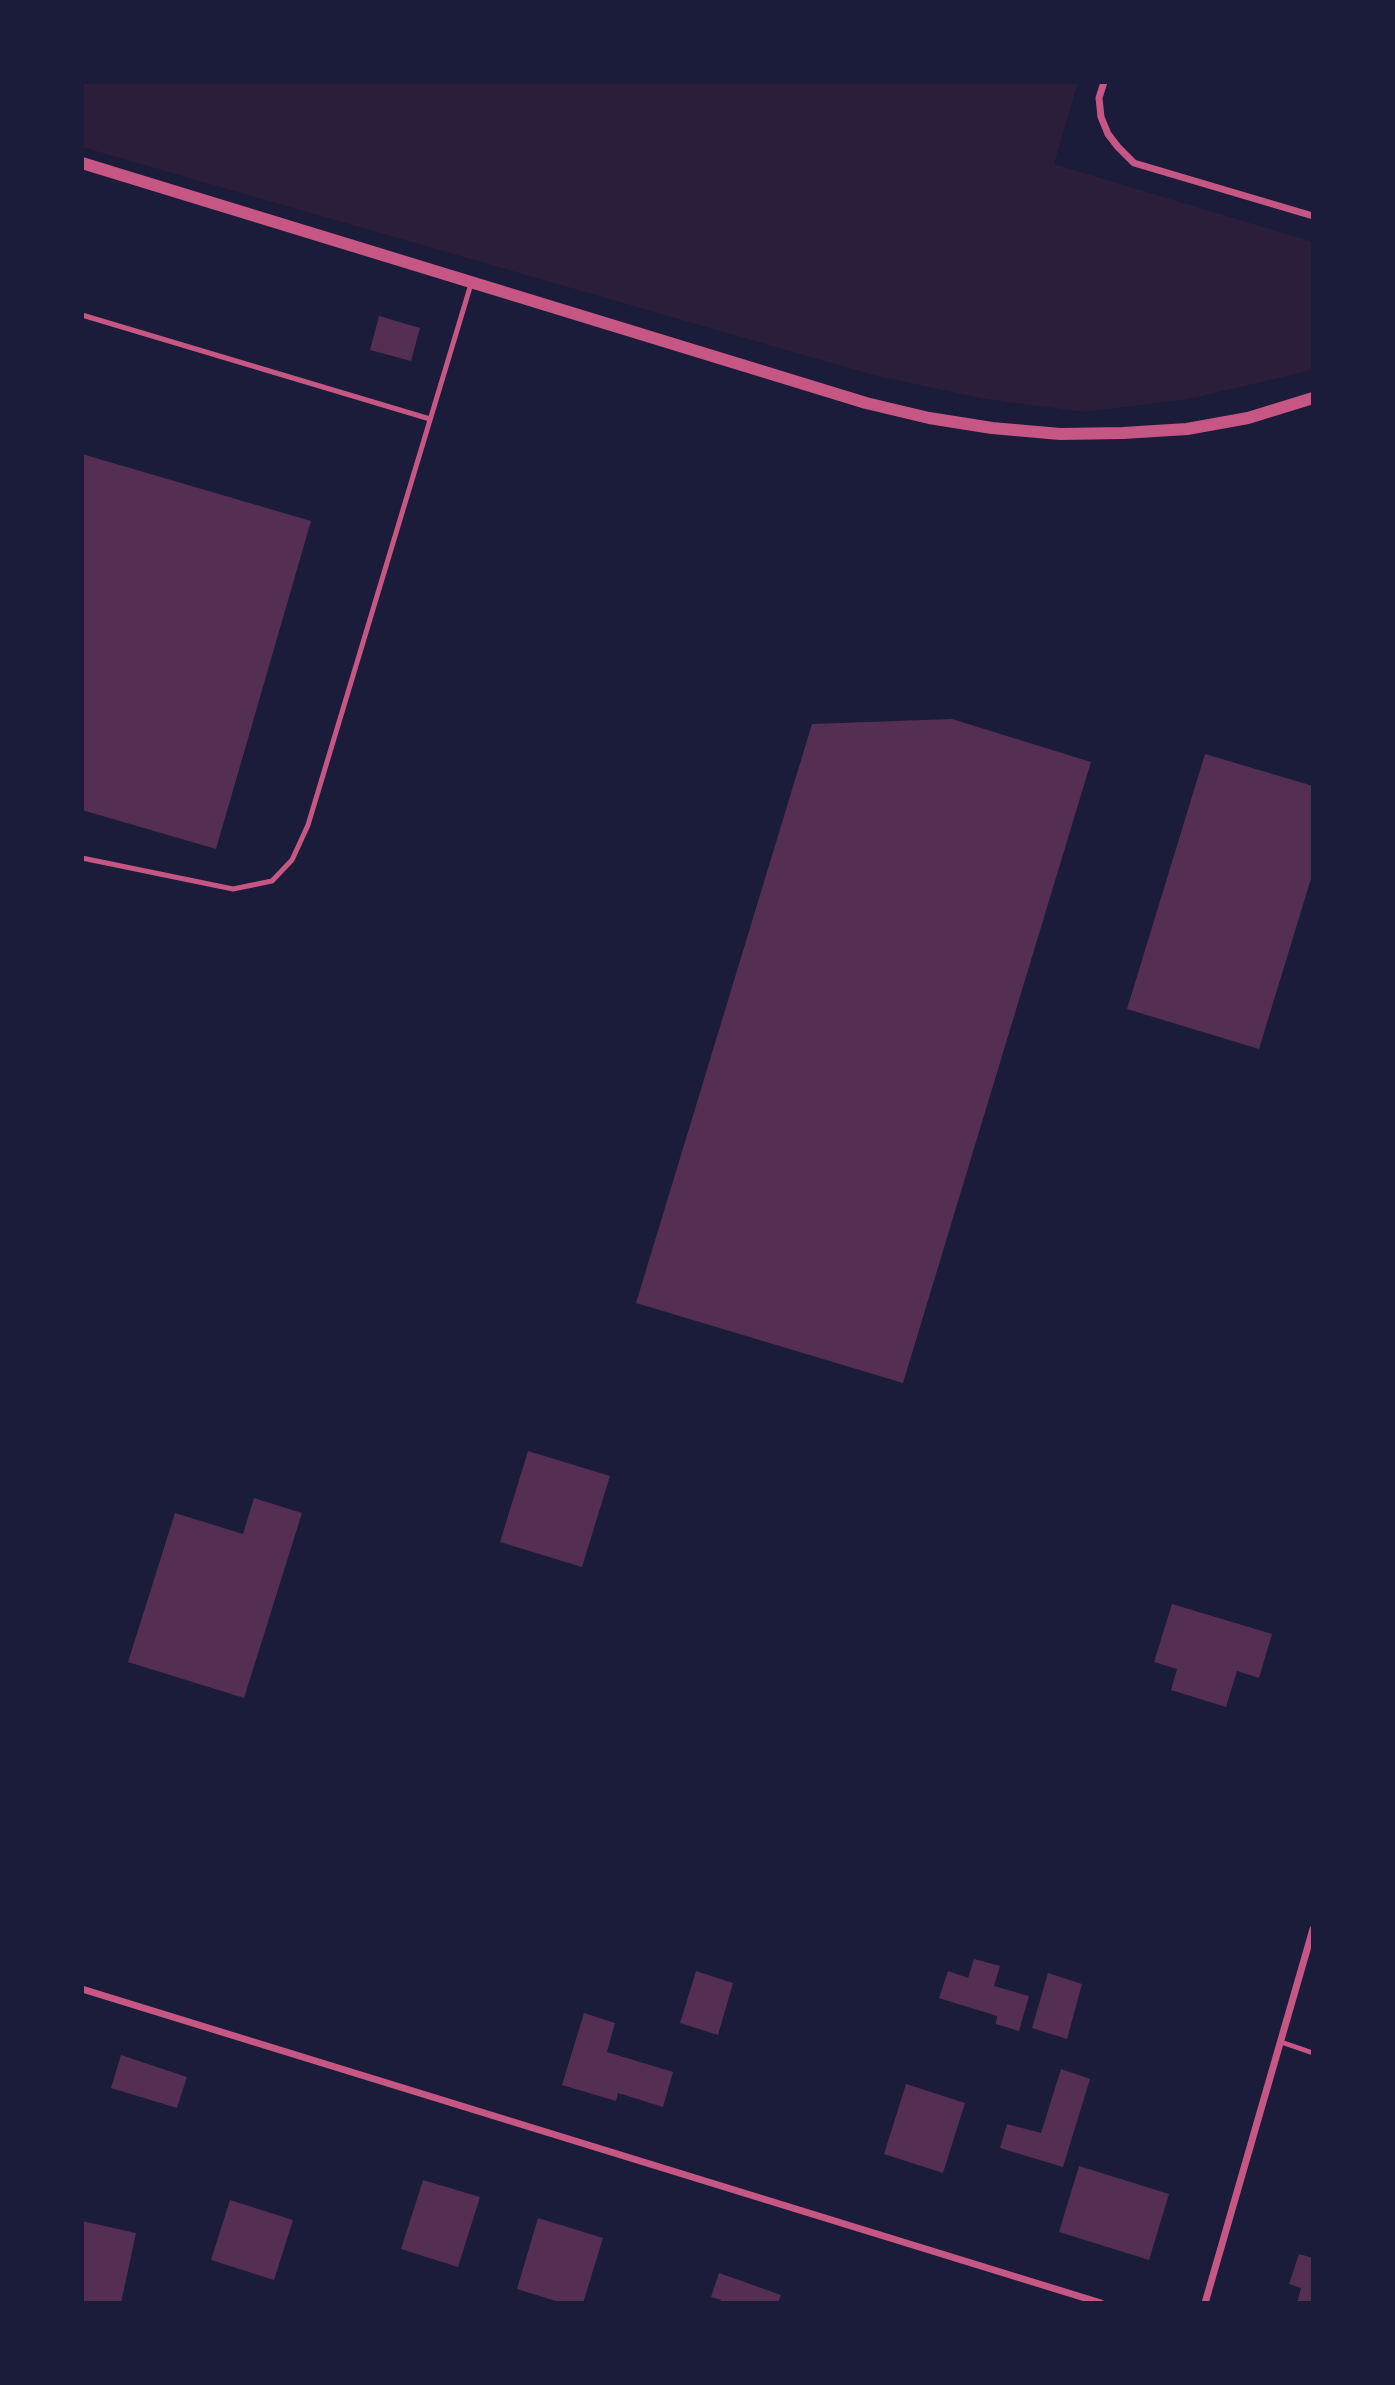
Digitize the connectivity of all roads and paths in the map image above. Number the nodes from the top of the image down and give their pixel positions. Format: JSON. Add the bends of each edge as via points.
{"nodes":[{"id":1,"x":1104,"y":82,"type":"edge"},
{"id":2,"x":82,"y":163,"type":"edge"},
{"id":3,"x":1313,"y":216,"type":"edge"},
{"id":4,"x":472,"y":283,"type":"junction"},
{"id":5,"x":82,"y":315,"type":"edge"},
{"id":6,"x":1313,"y":398,"type":"edge"},
{"id":7,"x":430,"y":419,"type":"junction"},
{"id":8,"x":82,"y":858,"type":"edge"},
{"id":9,"x":1313,"y":1929,"type":"edge"},
{"id":10,"x":82,"y":1990,"type":"edge"},
{"id":11,"x":1281,"y":2042,"type":"junction"},
{"id":12,"x":1313,"y":2053,"type":"edge"},
{"id":13,"x":1101,"y":2303,"type":"edge"},
{"id":14,"x":1205,"y":2303,"type":"edge"}],
"edges":[{"from":1,"to":3,"type":"street","via":[[1099,98],[1101,117],[1118,148],[1135,163]]},
{"from":2,"to":4,"type":"street"},
{"from":4,"to":6,"type":"street","via":[[866,403],[992,428],[1060,434],[1187,429],[1248,418]]},
{"from":4,"to":7,"type":"lane"},
{"from":5,"to":7,"type":"lane"},
{"from":7,"to":8,"type":"lane","via":[[308,825],[292,860],[272,881],[233,889]]},
{"from":9,"to":11,"type":"street"},
{"from":10,"to":13,"type":"street"},
{"from":11,"to":12,"type":"lane"},
{"from":11,"to":14,"type":"street"}]}
